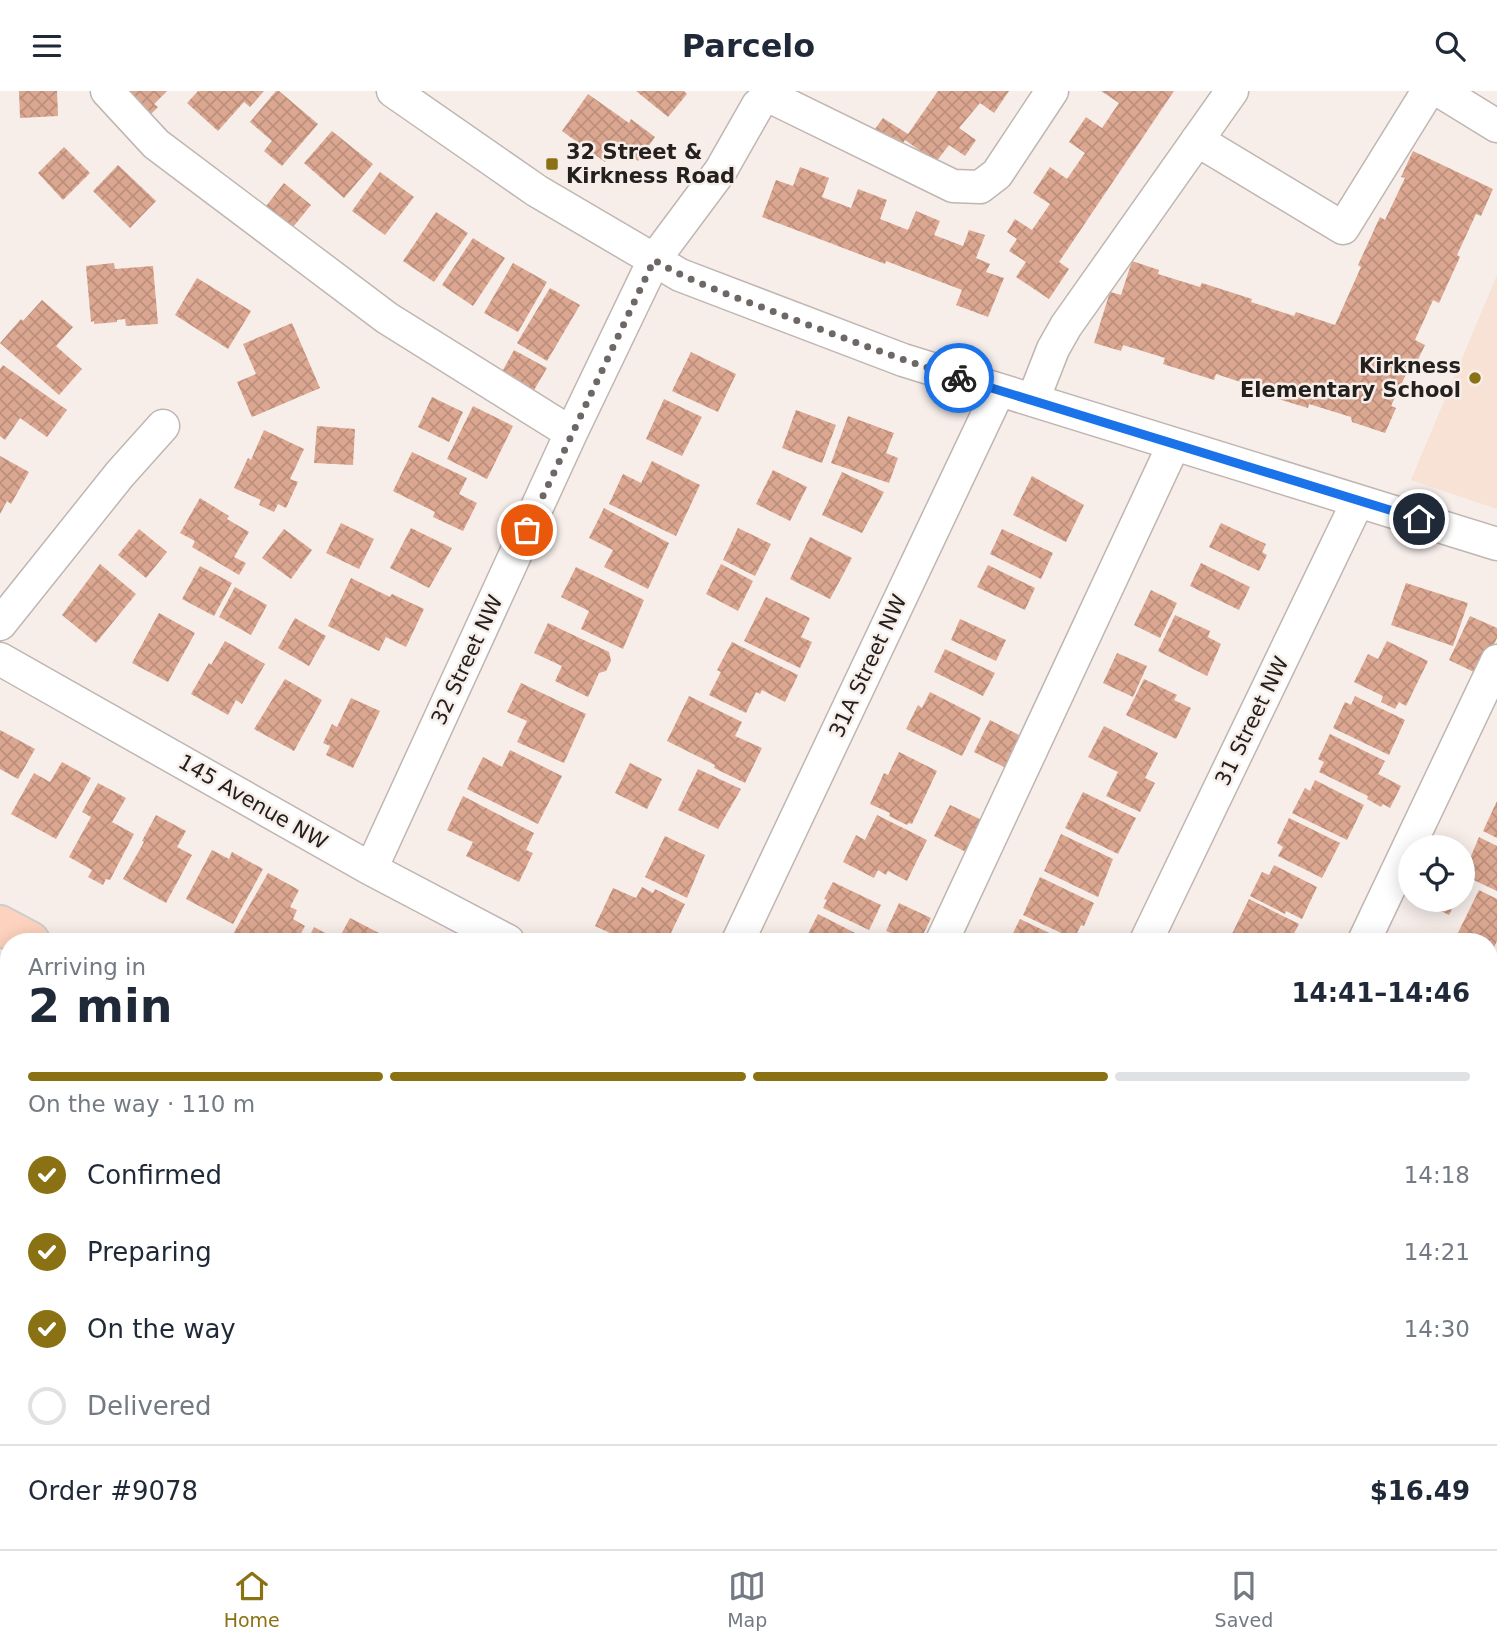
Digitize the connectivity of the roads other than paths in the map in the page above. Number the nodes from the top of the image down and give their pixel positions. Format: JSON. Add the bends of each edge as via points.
{"nodes":[{"id":1,"x":107,"y":91,"type":"edge"},
{"id":2,"x":393,"y":91,"type":"edge"},
{"id":3,"x":1052,"y":91,"type":"edge"},
{"id":4,"x":1232,"y":91,"type":"edge"},
{"id":5,"x":1428,"y":91,"type":"edge"},
{"id":6,"x":1440,"y":91,"type":"edge"},
{"id":7,"x":772,"y":93,"type":"edge"},
{"id":8,"x":1497,"y":126,"type":"edge"},
{"id":9,"x":1197,"y":140,"type":"junction"},
{"id":10,"x":654,"y":260,"type":"junction"},
{"id":11,"x":999,"y":390,"type":"junction"},
{"id":12,"x":1033,"y":400,"type":"junction"},
{"id":13,"x":163,"y":426,"type":"dead end"},
{"id":14,"x":571,"y":433,"type":"junction"},
{"id":15,"x":1174,"y":444,"type":"junction"},
{"id":16,"x":1358,"y":501,"type":"junction"},
{"id":17,"x":1497,"y":544,"type":"edge"},
{"id":18,"x":0,"y":624,"type":"edge"},
{"id":19,"x":0,"y":659,"type":"edge"},
{"id":20,"x":1497,"y":661,"type":"edge"},
{"id":21,"x":371,"y":869,"type":"junction"},
{"id":22,"x":493,"y":933,"type":"edge"},
{"id":23,"x":742,"y":933,"type":"edge"},
{"id":24,"x":946,"y":933,"type":"edge"},
{"id":25,"x":1150,"y":933,"type":"edge"},
{"id":26,"x":1368,"y":933,"type":"edge"}],
"edges":[{"from":1,"to":14,"type":"street","via":[[156,144],[387,318]]},
{"from":2,"to":10,"type":"street","via":[[537,191]]},
{"from":3,"to":7,"type":"street","via":[[997,174],[980,187],[953,186]]},
{"from":4,"to":9,"type":"street"},
{"from":5,"to":9,"type":"street","via":[[1343,228]]},
{"from":6,"to":8,"type":"street"},
{"from":7,"to":10,"type":"street","name":"32 Street NW","via":[[758,106],[721,170]]},
{"from":9,"to":12,"type":"street","via":[[1066,326]]},
{"from":10,"to":11,"type":"street","via":[[734,297]]},
{"from":10,"to":14,"type":"street","name":"32 Street NW"},
{"from":11,"to":12,"type":"street"},
{"from":11,"to":23,"type":"street","name":"31A Street NW"},
{"from":12,"to":15,"type":"street"},
{"from":13,"to":18,"type":"street"},
{"from":14,"to":21,"type":"street","name":"32 Street NW"},
{"from":15,"to":16,"type":"street"},
{"from":15,"to":24,"type":"street"},
{"from":16,"to":17,"type":"street"},
{"from":16,"to":25,"type":"street","name":"31 Street NW"},
{"from":19,"to":21,"type":"street","name":"145 Avenue NW"},
{"from":20,"to":26,"type":"street"},
{"from":21,"to":22,"type":"street","name":"145 Avenue NW"}]}
